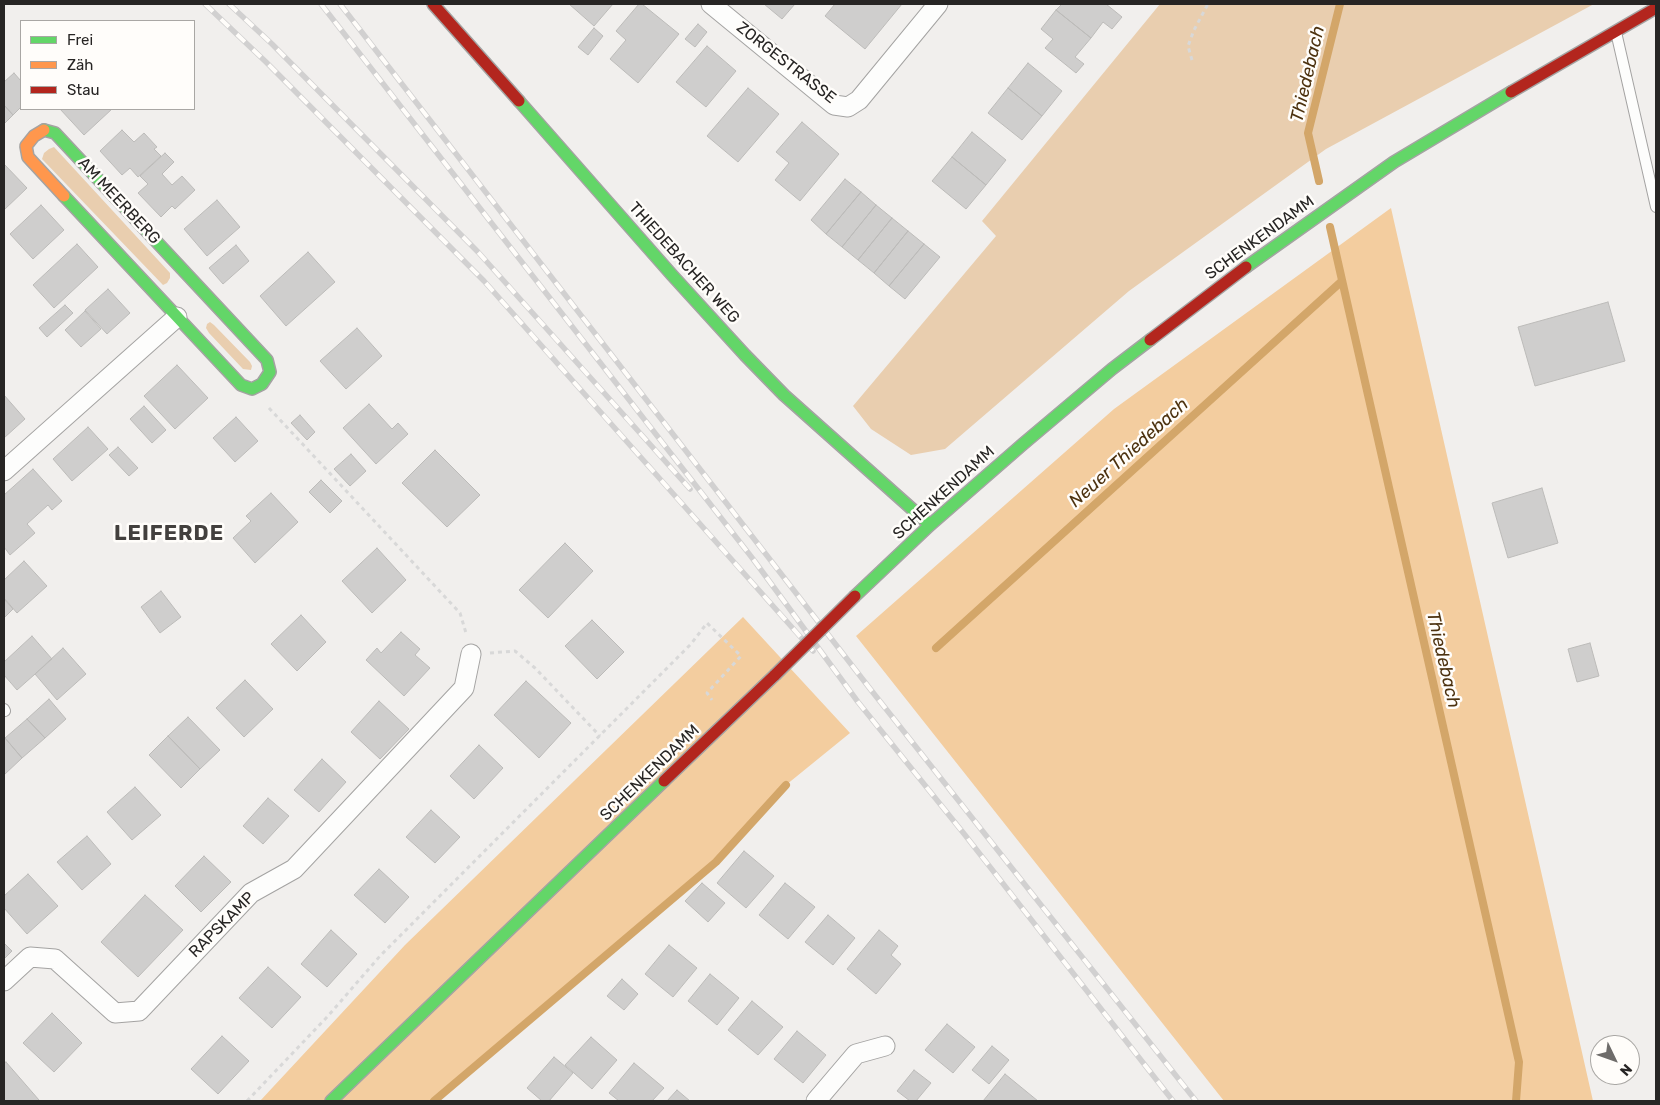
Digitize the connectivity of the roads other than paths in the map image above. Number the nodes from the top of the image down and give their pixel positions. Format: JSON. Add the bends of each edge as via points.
{"nodes":[{"id":1,"x":434,"y":4,"type":"edge"},
{"id":2,"x":712,"y":4,"type":"edge"},
{"id":3,"x":938,"y":4,"type":"edge"},
{"id":4,"x":1656,"y":8,"type":"edge"},
{"id":5,"x":1616,"y":31,"type":"junction"},
{"id":6,"x":1656,"y":207,"type":"edge"},
{"id":7,"x":177,"y":317,"type":"junction"},
{"id":8,"x":4,"y":471,"type":"edge"},
{"id":9,"x":930,"y":525,"type":"junction"},
{"id":10,"x":471,"y":654,"type":"road end"},
{"id":11,"x":4,"y":981,"type":"edge"},
{"id":12,"x":885,"y":1046,"type":"dead end"},
{"id":13,"x":331,"y":1101,"type":"edge"},
{"id":14,"x":816,"y":1101,"type":"edge"}],
"edges":[{"from":1,"to":9,"type":"street","name":"THIEDEBACHER WEG","via":[[745,355],[784,395]]},
{"from":2,"to":3,"type":"street","name":"ZORGESTRASSE","via":[[834,104],[848,107],[859,100]]},
{"from":4,"to":5,"type":"street","name":"SCHENKENDAMM"},
{"from":5,"to":6,"type":"lane"},
{"from":5,"to":9,"type":"street","name":"SCHENKENDAMM","via":[[1394,162],[1254,261],[1112,369]]},
{"from":7,"to":7,"type":"street","name":"AM MEERBERG","via":[[28,157],[26,146],[34,136],[44,130],[55,133],[267,360],[270,372],[262,384],[252,389],[241,385]]},
{"from":7,"to":8,"type":"street"},
{"from":9,"to":13,"type":"street","name":"SCHENKENDAMM","bridge":true},
{"from":10,"to":11,"type":"street","name":"RAPSKAMP","via":[[464,688],[458,695],[294,869],[251,893],[139,1011],[115,1013],[55,959],[30,957]]},
{"from":12,"to":14,"type":"street","via":[[856,1054]]}]}
